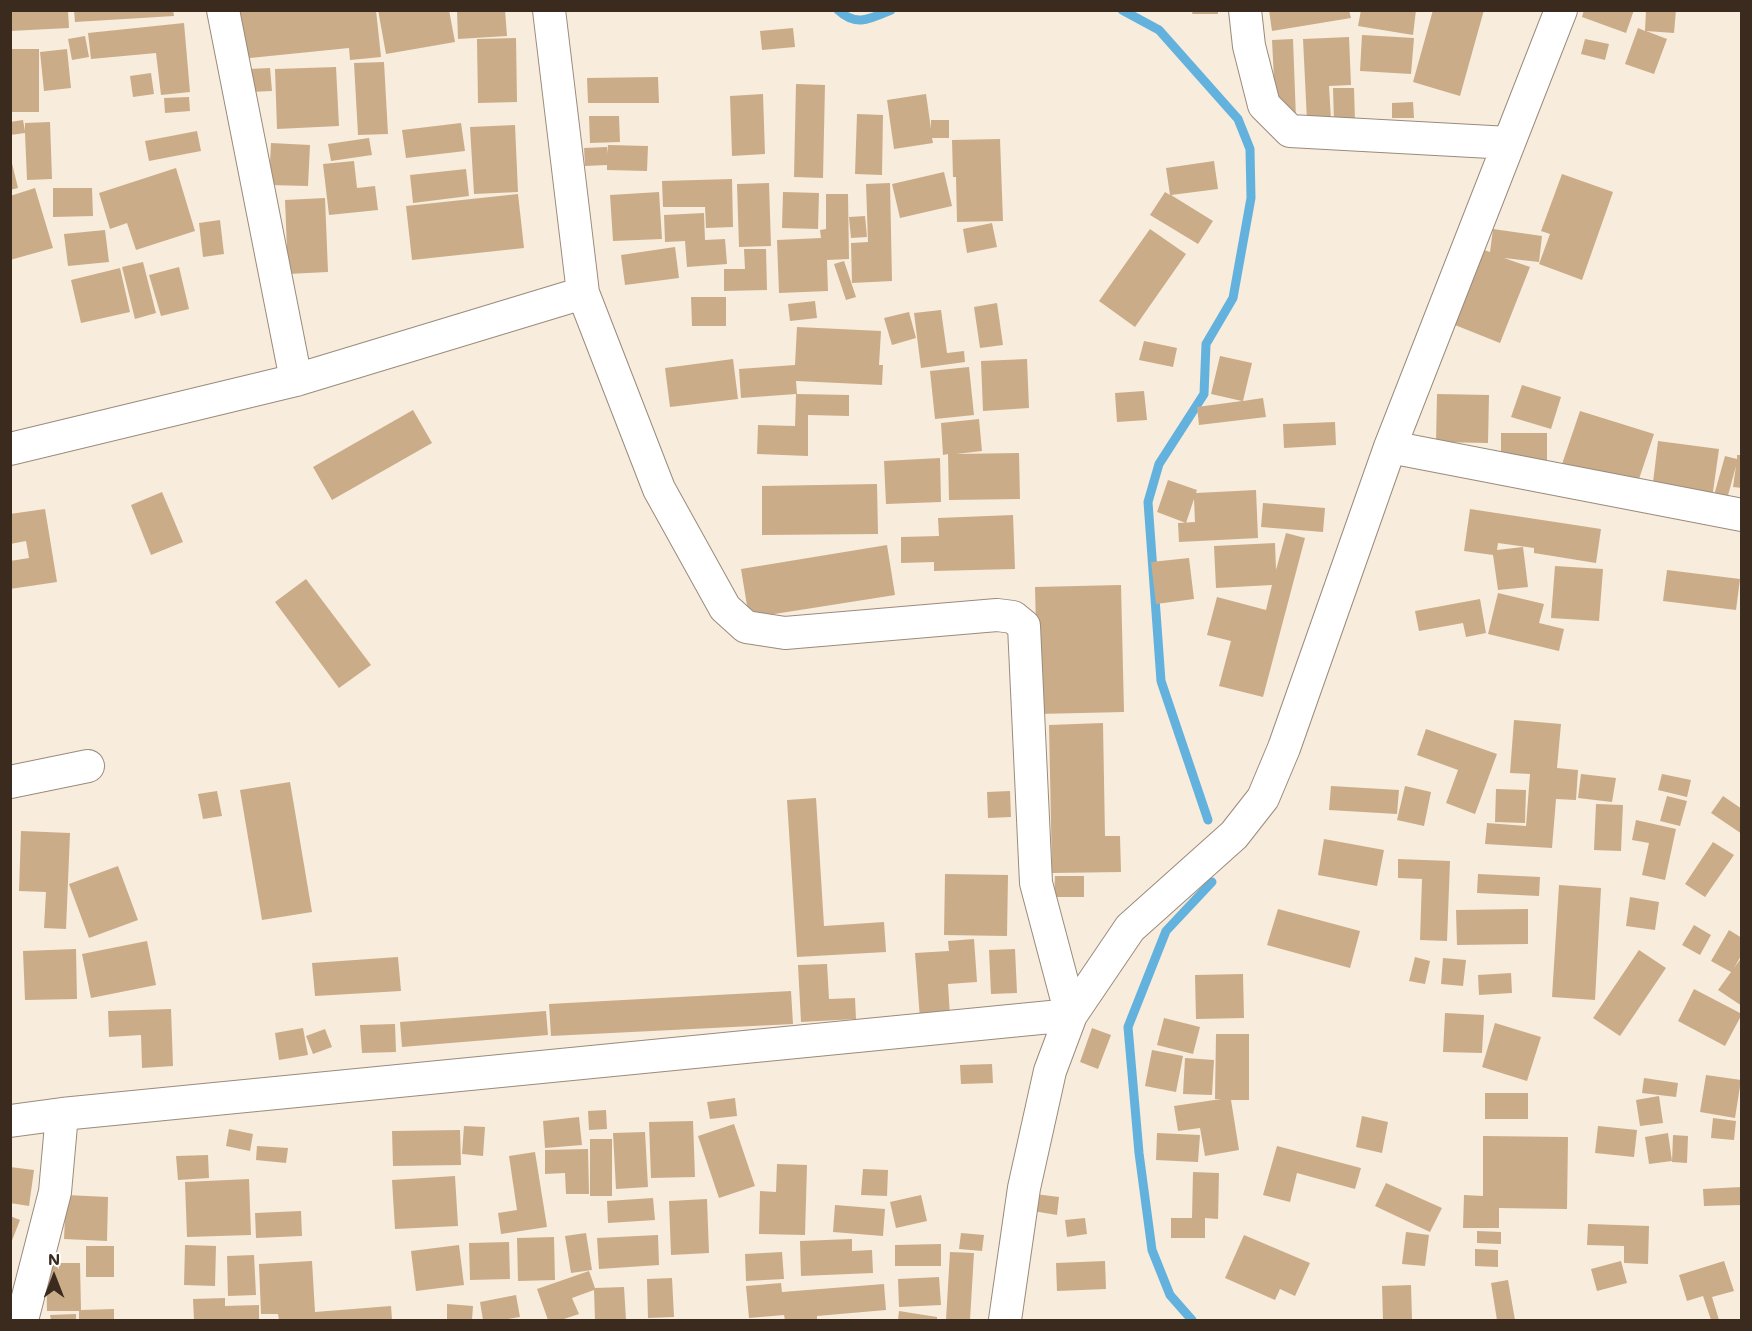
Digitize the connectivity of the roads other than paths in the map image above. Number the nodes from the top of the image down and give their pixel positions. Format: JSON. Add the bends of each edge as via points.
{"nodes":[{"id":1,"x":223,"y":10,"type":"edge"},
{"id":2,"x":549,"y":10,"type":"edge"},
{"id":3,"x":1245,"y":10,"type":"edge"},
{"id":4,"x":1561,"y":10,"type":"edge"},
{"id":5,"x":1509,"y":143,"type":"junction"},
{"id":6,"x":583,"y":293,"type":"junction"},
{"id":7,"x":296,"y":380,"type":"junction"},
{"id":8,"x":1390,"y":447,"type":"junction"},
{"id":9,"x":10,"y":449,"type":"edge"},
{"id":10,"x":1742,"y":516,"type":"edge"},
{"id":11,"x":88,"y":766,"type":"dead end"},
{"id":12,"x":10,"y":782,"type":"edge"},
{"id":13,"x":1071,"y":1015,"type":"junction"},
{"id":14,"x":62,"y":1114,"type":"junction"},
{"id":15,"x":10,"y":1121,"type":"edge"},
{"id":16,"x":22,"y":1320,"type":"edge"},
{"id":17,"x":1005,"y":1320,"type":"edge"}],
"edges":[{"from":1,"to":7,"type":"street"},
{"from":2,"to":6,"type":"street"},
{"from":3,"to":5,"type":"street","via":[[1249,46],[1264,105],[1290,131]]},
{"from":4,"to":5,"type":"street"},
{"from":5,"to":8,"type":"street"},
{"from":6,"to":7,"type":"street"},
{"from":6,"to":13,"type":"street","via":[[659,489],[725,608],[746,627],[785,633],[996,615],[1013,618],[1024,626],[1036,883]]},
{"from":7,"to":9,"type":"street"},
{"from":8,"to":10,"type":"street"},
{"from":8,"to":13,"type":"street","via":[[1263,798],[1234,835],[1130,928]]},
{"from":11,"to":12,"type":"street"},
{"from":13,"to":14,"type":"street"},
{"from":13,"to":17,"type":"street","via":[[1050,1071],[1024,1188]]},
{"from":14,"to":15,"type":"street"},
{"from":14,"to":16,"type":"street","via":[[55,1192]]}]}
